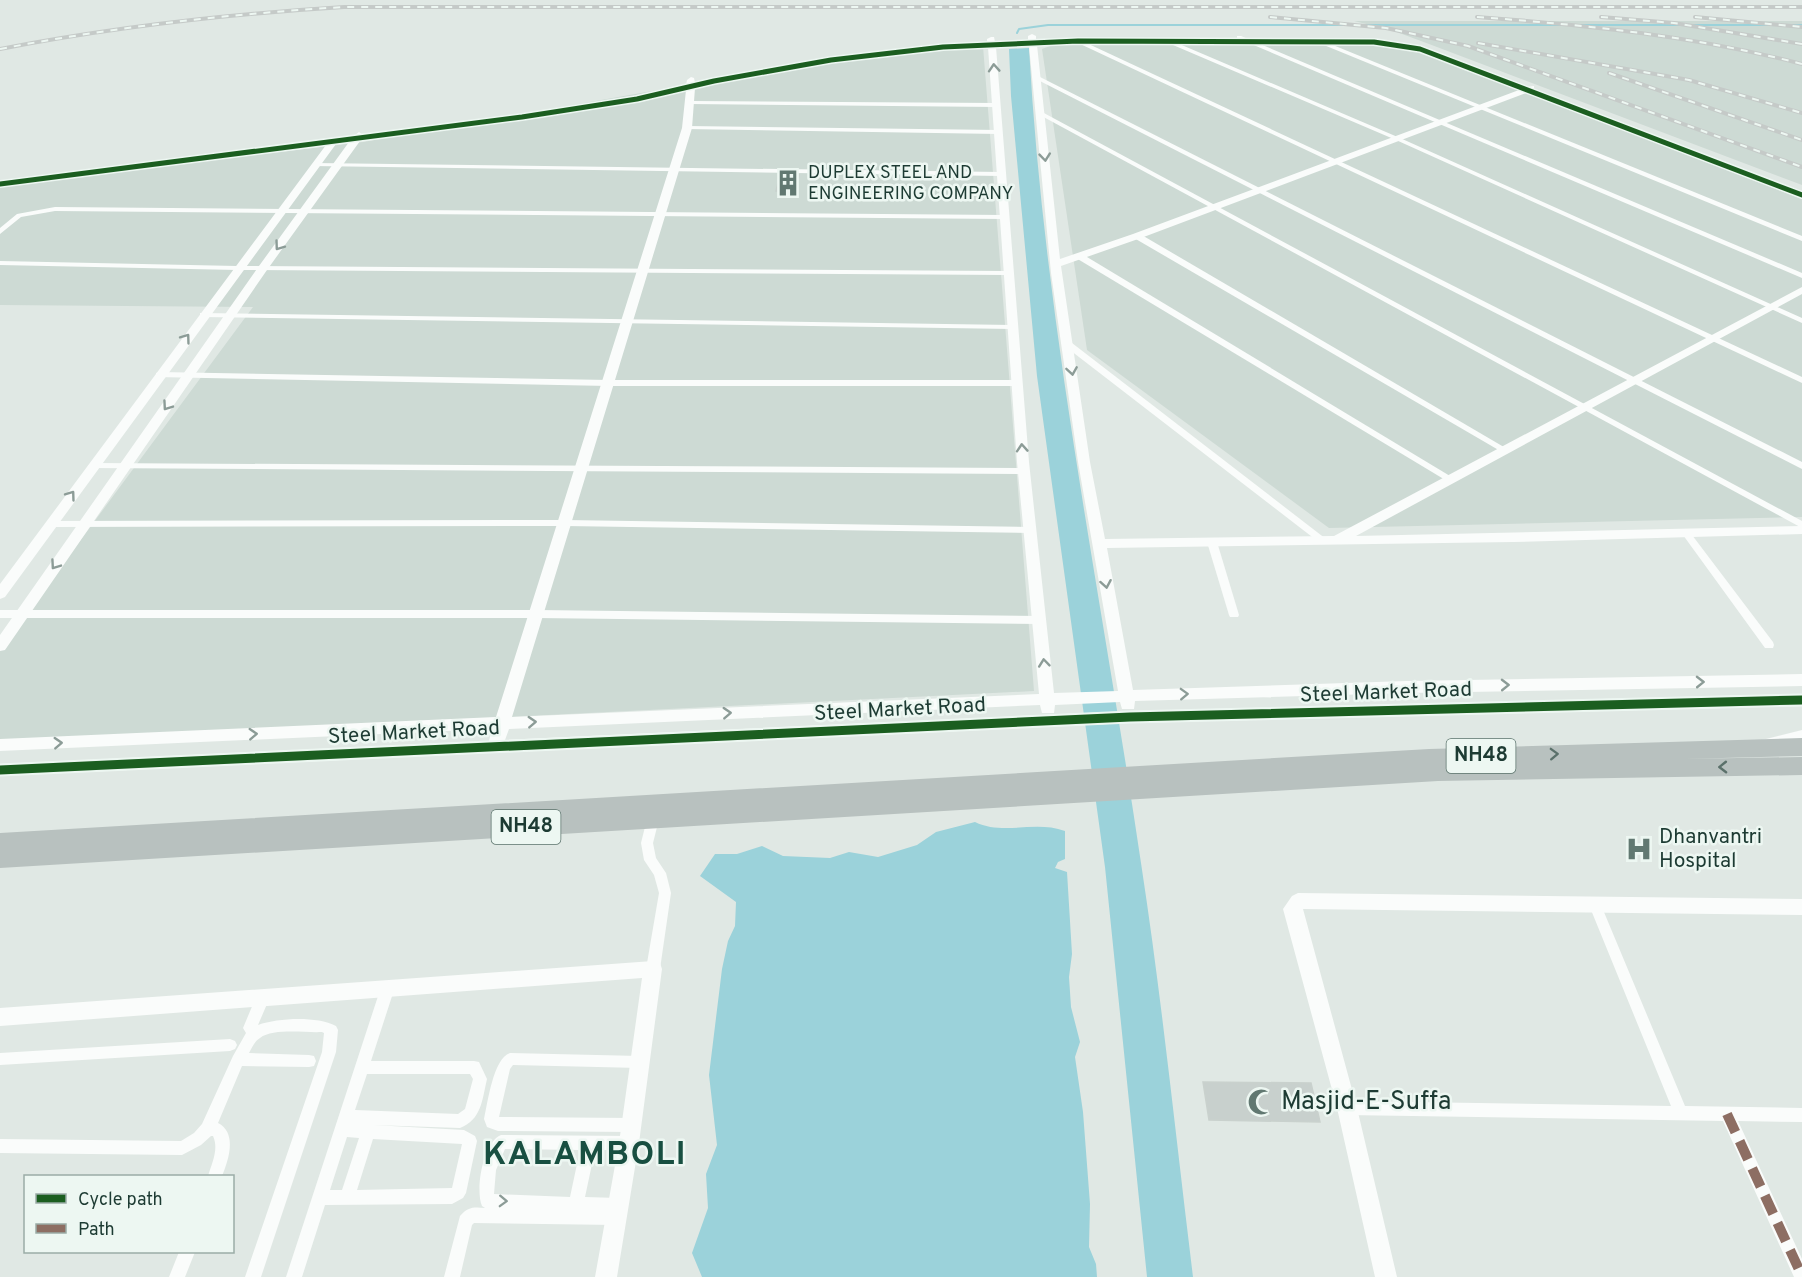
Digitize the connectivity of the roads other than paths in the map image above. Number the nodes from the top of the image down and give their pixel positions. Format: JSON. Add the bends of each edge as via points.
{"nodes":[{"id":1,"x":1239,"y":37,"type":"junction"},
{"id":2,"x":1028,"y":39,"type":"junction"},
{"id":3,"x":993,"y":41,"type":"junction"},
{"id":4,"x":1078,"y":41,"type":"junction"},
{"id":5,"x":1168,"y":41,"type":"junction"},
{"id":6,"x":1250,"y":42,"type":"junction"},
{"id":7,"x":1321,"y":42,"type":"junction"},
{"id":8,"x":1036,"y":77,"type":"junction"},
{"id":9,"x":691,"y":84,"type":"junction"},
{"id":10,"x":1539,"y":85,"type":"junction"},
{"id":11,"x":1528,"y":89,"type":"junction"},
{"id":12,"x":691,"y":103,"type":"junction"},
{"id":13,"x":997,"y":105,"type":"junction"},
{"id":14,"x":1481,"y":107,"type":"junction"},
{"id":15,"x":1040,"y":113,"type":"junction"},
{"id":16,"x":1439,"y":123,"type":"junction"},
{"id":17,"x":687,"y":128,"type":"junction"},
{"id":18,"x":999,"y":132,"type":"junction"},
{"id":19,"x":359,"y":135,"type":"junction"},
{"id":20,"x":335,"y":138,"type":"junction"},
{"id":21,"x":1398,"y":139,"type":"junction"},
{"id":22,"x":1335,"y":162,"type":"junction"},
{"id":23,"x":315,"y":165,"type":"junction"},
{"id":24,"x":338,"y":165,"type":"junction"},
{"id":25,"x":675,"y":168,"type":"junction"},
{"id":26,"x":1001,"y":174,"type":"junction"},
{"id":27,"x":0,"y":177,"type":"edge"},
{"id":28,"x":0,"y":184,"type":"edge"},
{"id":29,"x":1802,"y":185,"type":"edge"},
{"id":30,"x":1260,"y":190,"type":"junction"},
{"id":31,"x":1802,"y":195,"type":"edge"},
{"id":32,"x":1213,"y":208,"type":"junction"},
{"id":33,"x":280,"y":212,"type":"junction"},
{"id":34,"x":304,"y":212,"type":"junction"},
{"id":35,"x":661,"y":213,"type":"junction"},
{"id":36,"x":1004,"y":217,"type":"junction"},
{"id":37,"x":0,"y":232,"type":"edge"},
{"id":38,"x":1137,"y":236,"type":"junction"},
{"id":39,"x":1802,"y":239,"type":"edge"},
{"id":40,"x":1079,"y":256,"type":"junction"},
{"id":41,"x":0,"y":263,"type":"edge"},
{"id":42,"x":1055,"y":264,"type":"junction"},
{"id":43,"x":237,"y":268,"type":"junction"},
{"id":44,"x":263,"y":268,"type":"junction"},
{"id":45,"x":643,"y":271,"type":"junction"},
{"id":46,"x":1008,"y":273,"type":"junction"},
{"id":47,"x":1802,"y":276,"type":"edge"},
{"id":48,"x":1802,"y":290,"type":"edge"},
{"id":49,"x":1771,"y":308,"type":"junction"},
{"id":50,"x":203,"y":315,"type":"junction"},
{"id":51,"x":230,"y":315,"type":"junction"},
{"id":52,"x":1802,"y":321,"type":"edge"},
{"id":53,"x":627,"y":323,"type":"junction"},
{"id":54,"x":1012,"y":327,"type":"junction"},
{"id":55,"x":1713,"y":339,"type":"junction"},
{"id":56,"x":1069,"y":345,"type":"junction"},
{"id":57,"x":159,"y":375,"type":"junction"},
{"id":58,"x":188,"y":376,"type":"junction"},
{"id":59,"x":1635,"y":380,"type":"junction"},
{"id":60,"x":1802,"y":380,"type":"edge"},
{"id":61,"x":609,"y":383,"type":"junction"},
{"id":62,"x":1016,"y":383,"type":"junction"},
{"id":63,"x":1582,"y":408,"type":"junction"},
{"id":64,"x":1505,"y":450,"type":"junction"},
{"id":65,"x":125,"y":465,"type":"junction"},
{"id":66,"x":93,"y":466,"type":"junction"},
{"id":67,"x":1802,"y":466,"type":"edge"},
{"id":68,"x":582,"y":469,"type":"junction"},
{"id":69,"x":1024,"y":471,"type":"junction"},
{"id":70,"x":1450,"y":479,"type":"junction"},
{"id":71,"x":565,"y":523,"type":"junction"},
{"id":72,"x":50,"y":524,"type":"junction"},
{"id":73,"x":85,"y":524,"type":"junction"},
{"id":74,"x":1802,"y":525,"type":"edge"},
{"id":75,"x":1030,"y":530,"type":"junction"},
{"id":76,"x":1802,"y":530,"type":"edge"},
{"id":77,"x":1686,"y":533,"type":"junction"},
{"id":78,"x":1329,"y":541,"type":"junction"},
{"id":79,"x":1212,"y":542,"type":"junction"},
{"id":80,"x":1098,"y":544,"type":"junction"},
{"id":81,"x":0,"y":594,"type":"edge"},
{"id":82,"x":0,"y":614,"type":"edge"},
{"id":83,"x":22,"y":614,"type":"junction"},
{"id":84,"x":537,"y":614,"type":"junction"},
{"id":85,"x":1234,"y":615,"type":"dead end"},
{"id":86,"x":1040,"y":620,"type":"junction"},
{"id":87,"x":1769,"y":645,"type":"dead end"},
{"id":88,"x":0,"y":646,"type":"edge"},
{"id":89,"x":1801,"y":682,"type":"edge"},
{"id":90,"x":1126,"y":696,"type":"junction"},
{"id":91,"x":1047,"y":699,"type":"junction"},
{"id":92,"x":1802,"y":700,"type":"edge"},
{"id":93,"x":1130,"y":717,"type":"junction"},
{"id":94,"x":1049,"y":721,"type":"junction"},
{"id":95,"x":503,"y":723,"type":"junction"},
{"id":96,"x":1802,"y":735,"type":"edge"},
{"id":97,"x":0,"y":745,"type":"edge"},
{"id":98,"x":495,"y":747,"type":"junction"},
{"id":99,"x":1802,"y":747,"type":"edge"},
{"id":100,"x":1760,"y":757,"type":"junction"},
{"id":101,"x":1802,"y":766,"type":"edge"},
{"id":102,"x":0,"y":771,"type":"edge"},
{"id":103,"x":1802,"y":772,"type":"edge"},
{"id":104,"x":1050,"y":788,"type":"junction"},
{"id":105,"x":653,"y":819,"type":"junction"},
{"id":106,"x":0,"y":843,"type":"edge"},
{"id":107,"x":0,"y":858,"type":"edge"},
{"id":108,"x":1595,"y":905,"type":"junction"},
{"id":109,"x":1802,"y":907,"type":"edge"},
{"id":110,"x":653,"y":969,"type":"junction"},
{"id":111,"x":388,"y":987,"type":"junction"},
{"id":112,"x":263,"y":997,"type":"junction"},
{"id":113,"x":0,"y":1017,"type":"edge"},
{"id":114,"x":250,"y":1028,"type":"dead end"},
{"id":115,"x":230,"y":1045,"type":"dead end"},
{"id":116,"x":0,"y":1059,"type":"edge"},
{"id":117,"x":239,"y":1059,"type":"junction"},
{"id":118,"x":309,"y":1061,"type":"dead end"},
{"id":119,"x":640,"y":1062,"type":"junction"},
{"id":120,"x":362,"y":1068,"type":"junction"},
{"id":121,"x":1347,"y":1108,"type":"junction"},
{"id":122,"x":1681,"y":1113,"type":"junction"},
{"id":123,"x":1727,"y":1114,"type":"junction"},
{"id":124,"x":1802,"y":1115,"type":"edge"},
{"id":125,"x":344,"y":1123,"type":"junction"},
{"id":126,"x":208,"y":1129,"type":"junction"},
{"id":127,"x":368,"y":1132,"type":"junction"},
{"id":128,"x":630,"y":1134,"type":"junction"},
{"id":129,"x":589,"y":1143,"type":"junction"},
{"id":130,"x":0,"y":1146,"type":"edge"},
{"id":131,"x":215,"y":1175,"type":"edge"},
{"id":132,"x":320,"y":1198,"type":"junction"},
{"id":133,"x":347,"y":1198,"type":"junction"},
{"id":134,"x":576,"y":1204,"type":"junction"},
{"id":135,"x":617,"y":1212,"type":"junction"},
{"id":136,"x":186,"y":1253,"type":"edge"},
{"id":137,"x":1802,"y":1276,"type":"edge"},
{"id":138,"x":177,"y":1277,"type":"edge"},
{"id":139,"x":253,"y":1277,"type":"edge"},
{"id":140,"x":294,"y":1277,"type":"edge"},
{"id":141,"x":452,"y":1277,"type":"edge"},
{"id":142,"x":606,"y":1277,"type":"edge"},
{"id":143,"x":1386,"y":1277,"type":"edge"}],
"edges":[{"from":1,"to":2,"type":"street"},
{"from":1,"to":6,"type":"street"},
{"from":1,"to":10,"type":"street","via":[[1404,39]]},
{"from":2,"to":3,"type":"street"},
{"from":2,"to":4,"type":"street"},
{"from":2,"to":8,"type":"street"},
{"from":3,"to":9,"type":"street","via":[[853,56]]},
{"from":13,"to":3,"type":"street","one_way":true},
{"from":4,"to":5,"type":"street"},
{"from":4,"to":22,"type":"street"},
{"from":5,"to":6,"type":"street"},
{"from":5,"to":21,"type":"street"},
{"from":6,"to":7,"type":"street"},
{"from":6,"to":16,"type":"street"},
{"from":7,"to":11,"type":"street","via":[[1404,45]]},
{"from":7,"to":14,"type":"street"},
{"from":8,"to":15,"type":"street"},
{"from":8,"to":30,"type":"street"},
{"from":9,"to":12,"type":"street"},
{"from":9,"to":19,"type":"street","via":[[592,107]]},
{"from":10,"to":11,"type":"street"},
{"from":10,"to":29,"type":"street"},
{"from":11,"to":14,"type":"street"},
{"from":11,"to":31,"type":"street"},
{"from":12,"to":13,"type":"street"},
{"from":12,"to":17,"type":"street"},
{"from":13,"to":18,"type":"street"},
{"from":14,"to":16,"type":"street"},
{"from":14,"to":39,"type":"street"},
{"from":15,"to":32,"type":"street"},
{"from":15,"to":42,"type":"street","one_way":true},
{"from":16,"to":21,"type":"street"},
{"from":16,"to":47,"type":"street"},
{"from":17,"to":18,"type":"street"},
{"from":17,"to":25,"type":"street"},
{"from":18,"to":26,"type":"street"},
{"from":19,"to":20,"type":"street"},
{"from":19,"to":24,"type":"street"},
{"from":20,"to":23,"type":"street"},
{"from":20,"to":27,"type":"street"},
{"from":20,"to":28,"type":"street"},
{"from":21,"to":22,"type":"street"},
{"from":21,"to":49,"type":"street"},
{"from":22,"to":30,"type":"street"},
{"from":22,"to":55,"type":"street"},
{"from":23,"to":24,"type":"street"},
{"from":23,"to":33,"type":"street"},
{"from":24,"to":25,"type":"street"},
{"from":24,"to":34,"type":"street"},
{"from":25,"to":26,"type":"street"},
{"from":25,"to":35,"type":"street"},
{"from":26,"to":36,"type":"street"},
{"from":30,"to":32,"type":"street"},
{"from":30,"to":59,"type":"street"},
{"from":32,"to":38,"type":"street"},
{"from":32,"to":63,"type":"street"},
{"from":33,"to":34,"type":"street"},
{"from":33,"to":37,"type":"street","via":[[48,210],[20,215]]},
{"from":33,"to":43,"type":"street"},
{"from":34,"to":35,"type":"street"},
{"from":34,"to":44,"type":"street","one_way":true},
{"from":35,"to":36,"type":"street"},
{"from":35,"to":45,"type":"street"},
{"from":36,"to":46,"type":"street"},
{"from":38,"to":40,"type":"street"},
{"from":38,"to":64,"type":"street"},
{"from":40,"to":42,"type":"street"},
{"from":40,"to":70,"type":"street"},
{"from":41,"to":43,"type":"street"},
{"from":42,"to":56,"type":"street"},
{"from":43,"to":44,"type":"street"},
{"from":43,"to":50,"type":"street"},
{"from":44,"to":45,"type":"street"},
{"from":44,"to":51,"type":"street"},
{"from":45,"to":46,"type":"street"},
{"from":45,"to":53,"type":"street"},
{"from":46,"to":54,"type":"street"},
{"from":48,"to":49,"type":"street"},
{"from":49,"to":52,"type":"street"},
{"from":49,"to":55,"type":"street"},
{"from":50,"to":51,"type":"street"},
{"from":57,"to":50,"type":"street","one_way":true},
{"from":51,"to":53,"type":"street"},
{"from":51,"to":58,"type":"street"},
{"from":53,"to":54,"type":"street"},
{"from":53,"to":61,"type":"street"},
{"from":54,"to":62,"type":"street"},
{"from":55,"to":59,"type":"street"},
{"from":55,"to":60,"type":"street"},
{"from":56,"to":78,"type":"street"},
{"from":56,"to":80,"type":"street","one_way":true},
{"from":57,"to":58,"type":"street"},
{"from":57,"to":66,"type":"street"},
{"from":58,"to":61,"type":"street"},
{"from":58,"to":65,"type":"street","one_way":true},
{"from":59,"to":63,"type":"street"},
{"from":59,"to":67,"type":"street"},
{"from":61,"to":62,"type":"street"},
{"from":61,"to":68,"type":"street"},
{"from":69,"to":62,"type":"street","one_way":true},
{"from":63,"to":64,"type":"street"},
{"from":63,"to":74,"type":"street"},
{"from":64,"to":70,"type":"street"},
{"from":65,"to":66,"type":"street"},
{"from":65,"to":68,"type":"street"},
{"from":65,"to":73,"type":"street"},
{"from":72,"to":66,"type":"street","one_way":true},
{"from":68,"to":69,"type":"street"},
{"from":68,"to":71,"type":"street"},
{"from":69,"to":75,"type":"street"},
{"from":70,"to":78,"type":"street"},
{"from":71,"to":73,"type":"street"},
{"from":71,"to":75,"type":"street"},
{"from":71,"to":84,"type":"street"},
{"from":72,"to":73,"type":"street"},
{"from":72,"to":81,"type":"street"},
{"from":73,"to":83,"type":"street","one_way":true},
{"from":75,"to":86,"type":"street"},
{"from":76,"to":77,"type":"street"},
{"from":77,"to":78,"type":"street"},
{"from":77,"to":87,"type":"street"},
{"from":78,"to":79,"type":"street"},
{"from":79,"to":80,"type":"street"},
{"from":79,"to":85,"type":"street"},
{"from":80,"to":90,"type":"street","one_way":true},
{"from":82,"to":83,"type":"street"},
{"from":83,"to":84,"type":"street"},
{"from":83,"to":88,"type":"street"},
{"from":84,"to":86,"type":"street"},
{"from":84,"to":95,"type":"street"},
{"from":91,"to":86,"type":"street","one_way":true},
{"from":90,"to":89,"type":"street","name":"Steel Market Road","one_way":true,"via":[[1407,687]]},
{"from":90,"to":91,"type":"street","name":"Steel Market Road"},
{"from":90,"to":93,"type":"street"},
{"from":91,"to":94,"type":"street"},
{"from":95,"to":91,"type":"street","name":"Steel Market Road","one_way":true},
{"from":92,"to":93,"type":"street","name":"Steel Market Road"},
{"from":93,"to":94,"type":"street","name":"Steel Market Road"},
{"from":94,"to":98,"type":"street","name":"Steel Market Road"},
{"from":97,"to":95,"type":"street","name":"Steel Market Road","one_way":true},
{"from":95,"to":98,"type":"street"},
{"from":96,"to":100,"type":"street"},
{"from":98,"to":102,"type":"street","name":"Steel Market Road"},
{"from":99,"to":100,"type":"highway","number":"NH48"},
{"from":100,"to":101,"type":"highway","number":"NH48"},
{"from":100,"to":103,"type":"street"},
{"from":100,"to":104,"type":"highway","number":"NH48"},
{"from":104,"to":105,"type":"highway","number":"NH48"},
{"from":104,"to":106,"type":"highway","number":"NH48"},
{"from":105,"to":107,"type":"highway","number":"NH48"},
{"from":105,"to":110,"type":"street","via":[[647,843],[665,893]]},
{"from":108,"to":109,"type":"street"},
{"from":108,"to":121,"type":"street","via":[[1298,901],[1294,904],[1292,909]]},
{"from":108,"to":122,"type":"street"},
{"from":110,"to":111,"type":"street"},
{"from":110,"to":119,"type":"street"},
{"from":111,"to":112,"type":"street"},
{"from":111,"to":120,"type":"street"},
{"from":112,"to":113,"type":"street"},
{"from":112,"to":114,"type":"street"},
{"from":115,"to":116,"type":"street"},
{"from":117,"to":118,"type":"street"},
{"from":117,"to":126,"type":"street"},
{"from":117,"to":139,"type":"street","via":[[255,1032],[267,1028],[323,1026],[331,1030],[328,1052]]},
{"from":119,"to":128,"type":"street"},
{"from":119,"to":128,"type":"street","via":[[510,1059],[504,1066],[491,1119],[498,1124]]},
{"from":120,"to":125,"type":"street"},
{"from":120,"to":125,"type":"street","via":[[474,1067],[480,1079],[471,1113],[460,1121]]},
{"from":121,"to":122,"type":"street"},
{"from":121,"to":143,"type":"street"},
{"from":122,"to":123,"type":"street"},
{"from":123,"to":124,"type":"street"},
{"from":123,"to":137,"type":"street"},
{"from":125,"to":127,"type":"street"},
{"from":125,"to":132,"type":"street"},
{"from":126,"to":130,"type":"street","via":[[182,1148]]},
{"from":126,"to":131,"type":"street","via":[[217,1129],[223,1137],[224,1151]]},
{"from":127,"to":133,"type":"street"},
{"from":127,"to":133,"type":"street","via":[[464,1137],[470,1141],[458,1193],[452,1197]]},
{"from":128,"to":129,"type":"street"},
{"from":128,"to":135,"type":"street"},
{"from":129,"to":134,"type":"street"},
{"from":129,"to":134,"type":"street","one_way":true,"via":[[501,1142],[495,1150],[485,1191],[487,1201]]},
{"from":132,"to":133,"type":"street"},
{"from":132,"to":140,"type":"street"},
{"from":134,"to":135,"type":"street"},
{"from":135,"to":141,"type":"street","via":[[471,1215],[465,1221]]},
{"from":135,"to":142,"type":"street"},
{"from":136,"to":138,"type":"street"}]}
